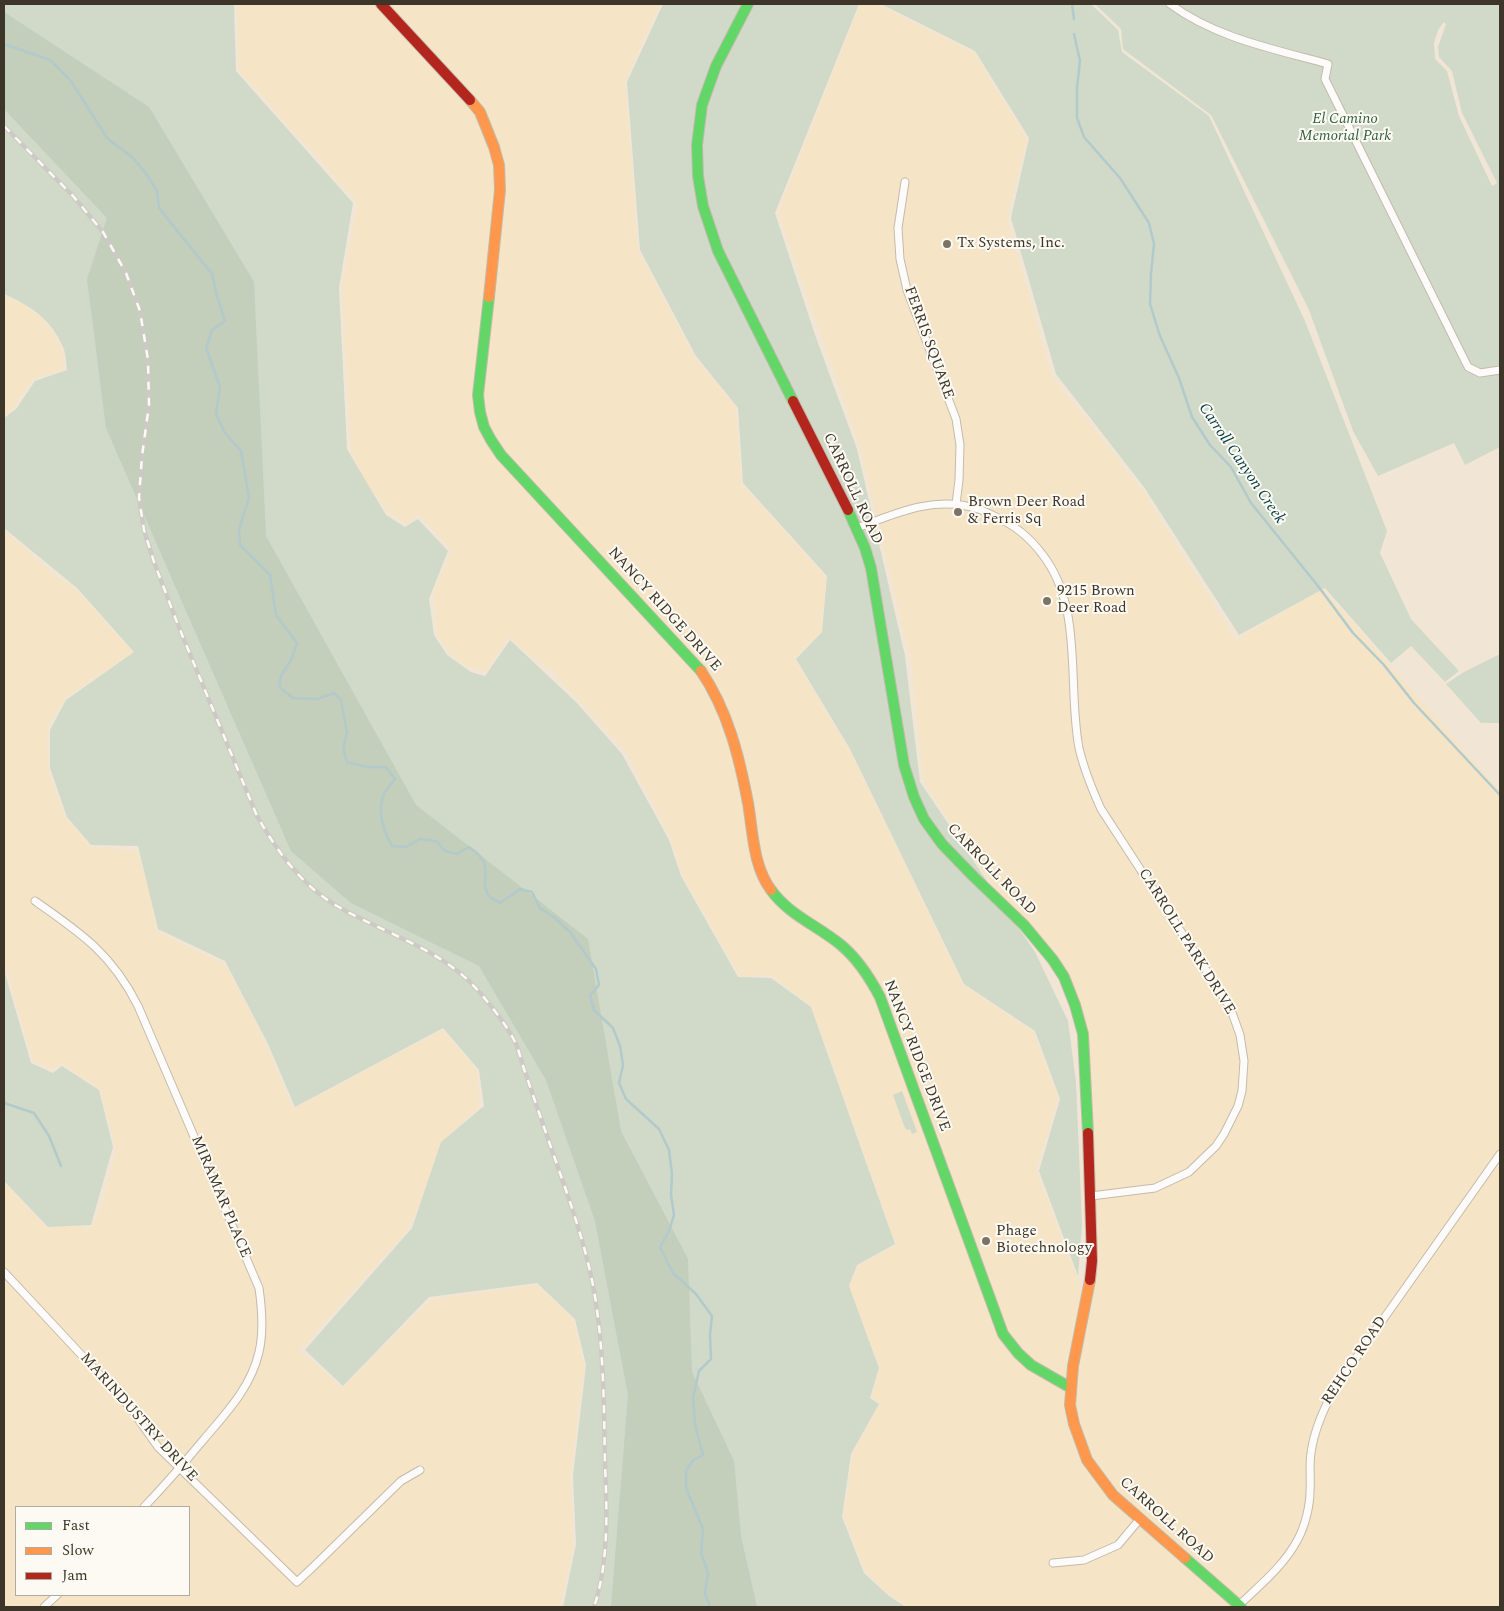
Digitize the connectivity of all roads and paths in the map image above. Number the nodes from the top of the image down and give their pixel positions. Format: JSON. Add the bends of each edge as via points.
{"nodes":[{"id":1,"x":381,"y":4,"type":"edge"},
{"id":2,"x":748,"y":4,"type":"edge"},
{"id":3,"x":1170,"y":4,"type":"edge"},
{"id":4,"x":905,"y":182,"type":"dead end"},
{"id":5,"x":1500,"y":370,"type":"edge"},
{"id":6,"x":956,"y":504,"type":"junction"},
{"id":7,"x":857,"y":528,"type":"junction"},
{"id":8,"x":35,"y":901,"type":"dead end"},
{"id":9,"x":1500,"y":1154,"type":"edge"},
{"id":10,"x":1091,"y":1196,"type":"junction"},
{"id":11,"x":4,"y":1272,"type":"edge"},
{"id":12,"x":1071,"y":1388,"type":"junction"},
{"id":13,"x":179,"y":1468,"type":"junction"},
{"id":14,"x":420,"y":1470,"type":"dead end"},
{"id":15,"x":145,"y":1506,"type":"edge"},
{"id":16,"x":1139,"y":1520,"type":"junction"},
{"id":17,"x":1053,"y":1563,"type":"dead end"},
{"id":18,"x":56,"y":1596,"type":"edge"},
{"id":19,"x":44,"y":1607,"type":"edge"},
{"id":20,"x":1239,"y":1607,"type":"edge"}],
"edges":[{"from":1,"to":12,"type":"main road","name":"NANCY RIDGE DRIVE","via":[[480,112],[499,165],[500,190],[478,395],[485,433],[501,455],[710,682],[731,726],[760,871],[787,909],[842,946],[872,980],[1003,1334],[1031,1365]]},
{"from":2,"to":7,"type":"main road","name":"CARROLL ROAD","via":[[718,62],[702,106],[697,180],[706,221],[718,251]]},
{"from":3,"to":5,"type":"street","via":[[1231,36],[1328,64],[1325,79],[1468,368],[1480,373]]},
{"from":4,"to":6,"type":"street","name":"FERRIS SQUARE","via":[[898,228],[900,259],[907,290],[956,419],[960,445]]},
{"from":6,"to":7,"type":"street","name":"CARROLL PARK DRIVE","via":[[904,510]]},
{"from":6,"to":10,"type":"street","name":"CARROLL PARK DRIVE","via":[[978,509],[1009,523],[1032,541],[1052,567],[1067,610],[1079,747],[1088,780],[1101,809],[1230,1007],[1240,1035],[1244,1061],[1242,1091],[1238,1106],[1216,1146],[1189,1172],[1155,1188]]},
{"from":7,"to":10,"type":"main road","name":"CARROLL ROAD","via":[[871,568],[904,766],[921,812],[946,848],[1054,960],[1068,985],[1080,1019]]},
{"from":8,"to":13,"type":"street","name":"MIRAMAR PLACE","via":[[96,946],[131,992],[259,1288],[262,1331],[259,1353],[246,1385]]},
{"from":9,"to":20,"type":"street","name":"REHCO ROAD","via":[[1334,1388],[1321,1413],[1311,1451],[1310,1491],[1299,1537],[1287,1558]]},
{"from":10,"to":12,"type":"main road","name":"CARROLL ROAD","via":[[1092,1261]]},
{"from":11,"to":13,"type":"street","name":"MARINDUSTRY DRIVE","via":[[129,1406],[158,1446]]},
{"from":12,"to":16,"type":"main road","name":"CARROLL ROAD","via":[[1070,1405],[1086,1460],[1113,1495]]},
{"from":13,"to":14,"type":"street","name":"MARINDUSTRY DRIVE","via":[[297,1582],[402,1481]]},
{"from":13,"to":15,"type":"street","name":"MIRAMAR PLACE"},
{"from":16,"to":17,"type":"street","via":[[1118,1545],[1084,1560]]},
{"from":16,"to":20,"type":"main road","name":"CARROLL ROAD"},
{"from":18,"to":19,"type":"street"}]}
